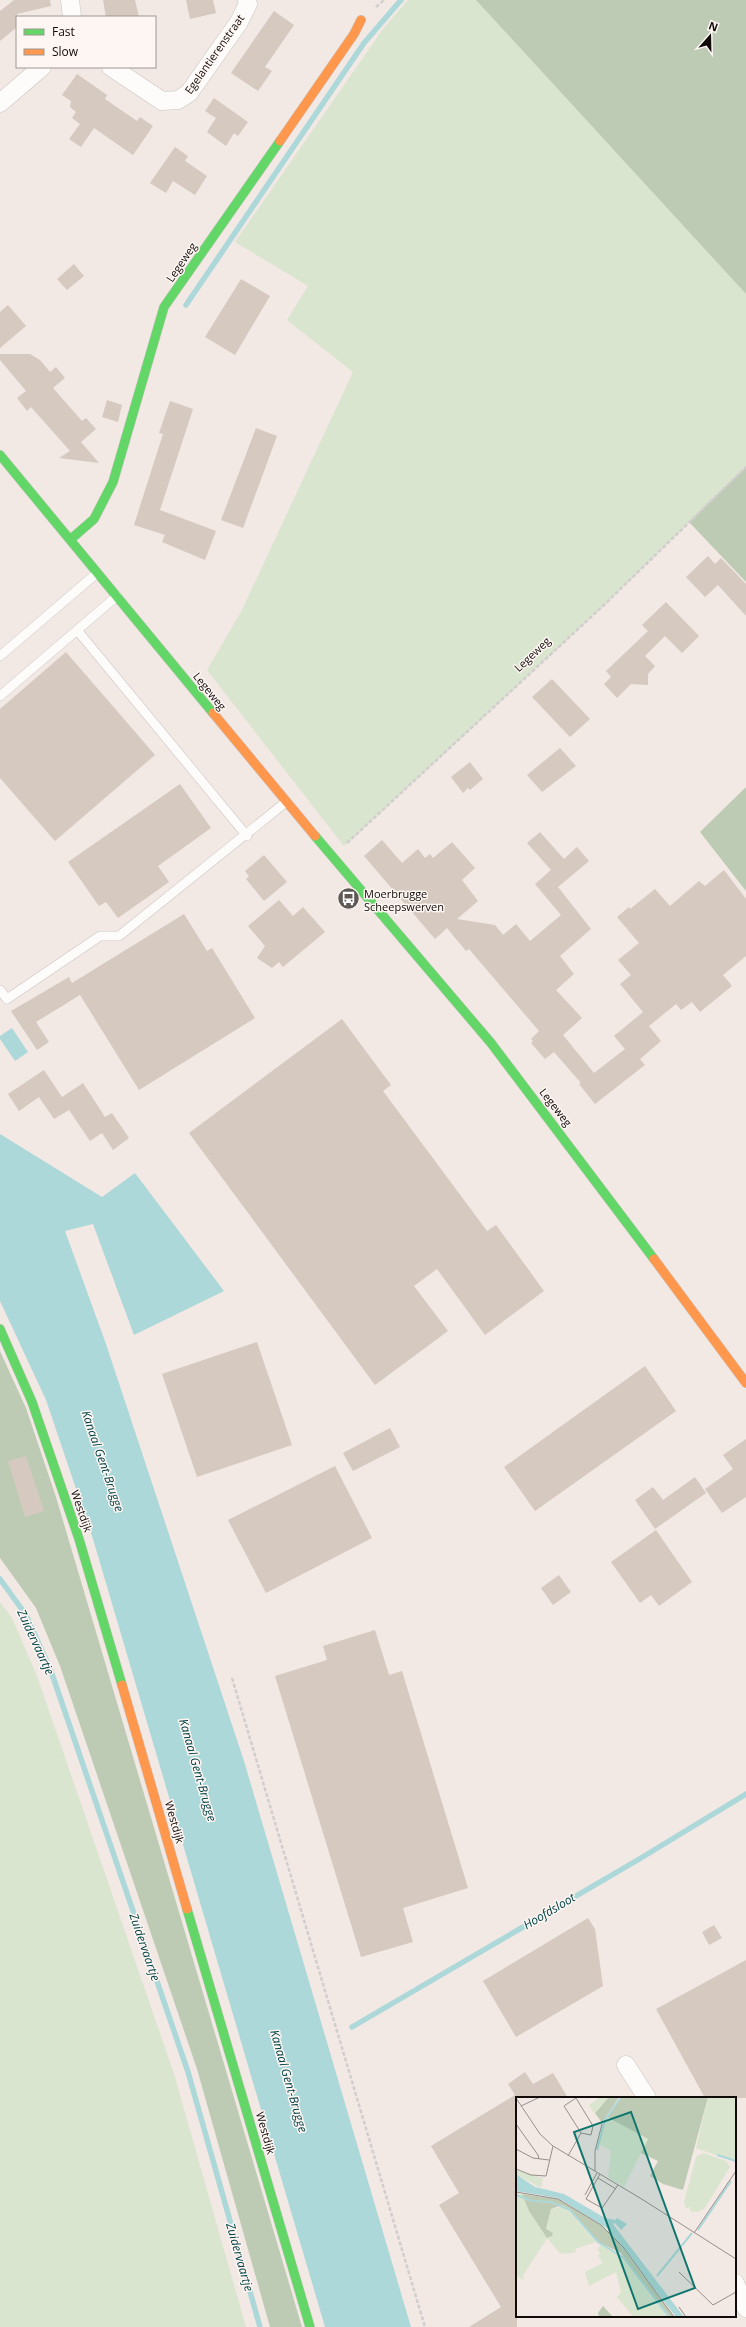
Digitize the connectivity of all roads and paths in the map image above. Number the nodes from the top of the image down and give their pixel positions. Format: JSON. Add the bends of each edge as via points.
{"nodes":[{"id":1,"x":70,"y":0,"type":"edge"},
{"id":2,"x":247,"y":0,"type":"edge"},
{"id":3,"x":72,"y":16,"type":"edge"},
{"id":4,"x":361,"y":20,"type":"dead end"},
{"id":5,"x":41,"y":68,"type":"edge"},
{"id":6,"x":112,"y":68,"type":"edge"},
{"id":7,"x":0,"y":103,"type":"edge"},
{"id":8,"x":0,"y":455,"type":"edge"},
{"id":9,"x":746,"y":467,"type":"edge"},
{"id":10,"x":71,"y":539,"type":"junction"},
{"id":11,"x":98,"y":573,"type":"junction"},
{"id":12,"x":117,"y":596,"type":"junction"},
{"id":13,"x":78,"y":630,"type":"junction"},
{"id":14,"x":0,"y":656,"type":"edge"},
{"id":15,"x":0,"y":696,"type":"edge"},
{"id":16,"x":286,"y":802,"type":"junction"},
{"id":17,"x":247,"y":836,"type":"junction"},
{"id":18,"x":332,"y":857,"type":"junction"},
{"id":19,"x":0,"y":990,"type":"edge"},
{"id":20,"x":0,"y":1329,"type":"edge"},
{"id":21,"x":746,"y":1383,"type":"edge"},
{"id":22,"x":232,"y":1678,"type":"dead end"},
{"id":23,"x":626,"y":2065,"type":"dead end"},
{"id":24,"x":646,"y":2097,"type":"edge"},
{"id":25,"x":736,"y":2285,"type":"edge"},
{"id":26,"x":746,"y":2308,"type":"edge"},
{"id":27,"x":310,"y":2327,"type":"edge"},
{"id":28,"x":426,"y":2327,"type":"edge"}],
"edges":[{"from":1,"to":3,"type":"street"},
{"from":2,"to":6,"type":"street","name":"Egelantierenstraat","via":[[248,4],[239,22],[189,93],[178,100],[162,101]]},
{"from":4,"to":10,"type":"street","name":"Legeweg","via":[[346,46],[164,307],[113,482],[94,519]]},
{"from":5,"to":7,"type":"street"},
{"from":8,"to":10,"type":"street","name":"Legeweg"},
{"from":9,"to":18,"type":"path","name":"Legeweg","via":[[609,599]]},
{"from":10,"to":11,"type":"street","name":"Legeweg"},
{"from":11,"to":12,"type":"street","name":"Legeweg"},
{"from":11,"to":14,"type":"lane"},
{"from":12,"to":13,"type":"lane"},
{"from":12,"to":16,"type":"street","name":"Legeweg"},
{"from":13,"to":15,"type":"lane"},
{"from":13,"to":17,"type":"lane"},
{"from":16,"to":17,"type":"lane"},
{"from":16,"to":18,"type":"street","name":"Legeweg"},
{"from":17,"to":19,"type":"lane","via":[[119,936],[100,936],[7,998]]},
{"from":18,"to":21,"type":"street","name":"Legeweg","via":[[491,1043]]},
{"from":20,"to":27,"type":"street","name":"Westdijk","via":[[32,1402],[79,1539]]},
{"from":22,"to":28,"type":"path"},
{"from":23,"to":24,"type":"street"},
{"from":25,"to":26,"type":"street"}]}
